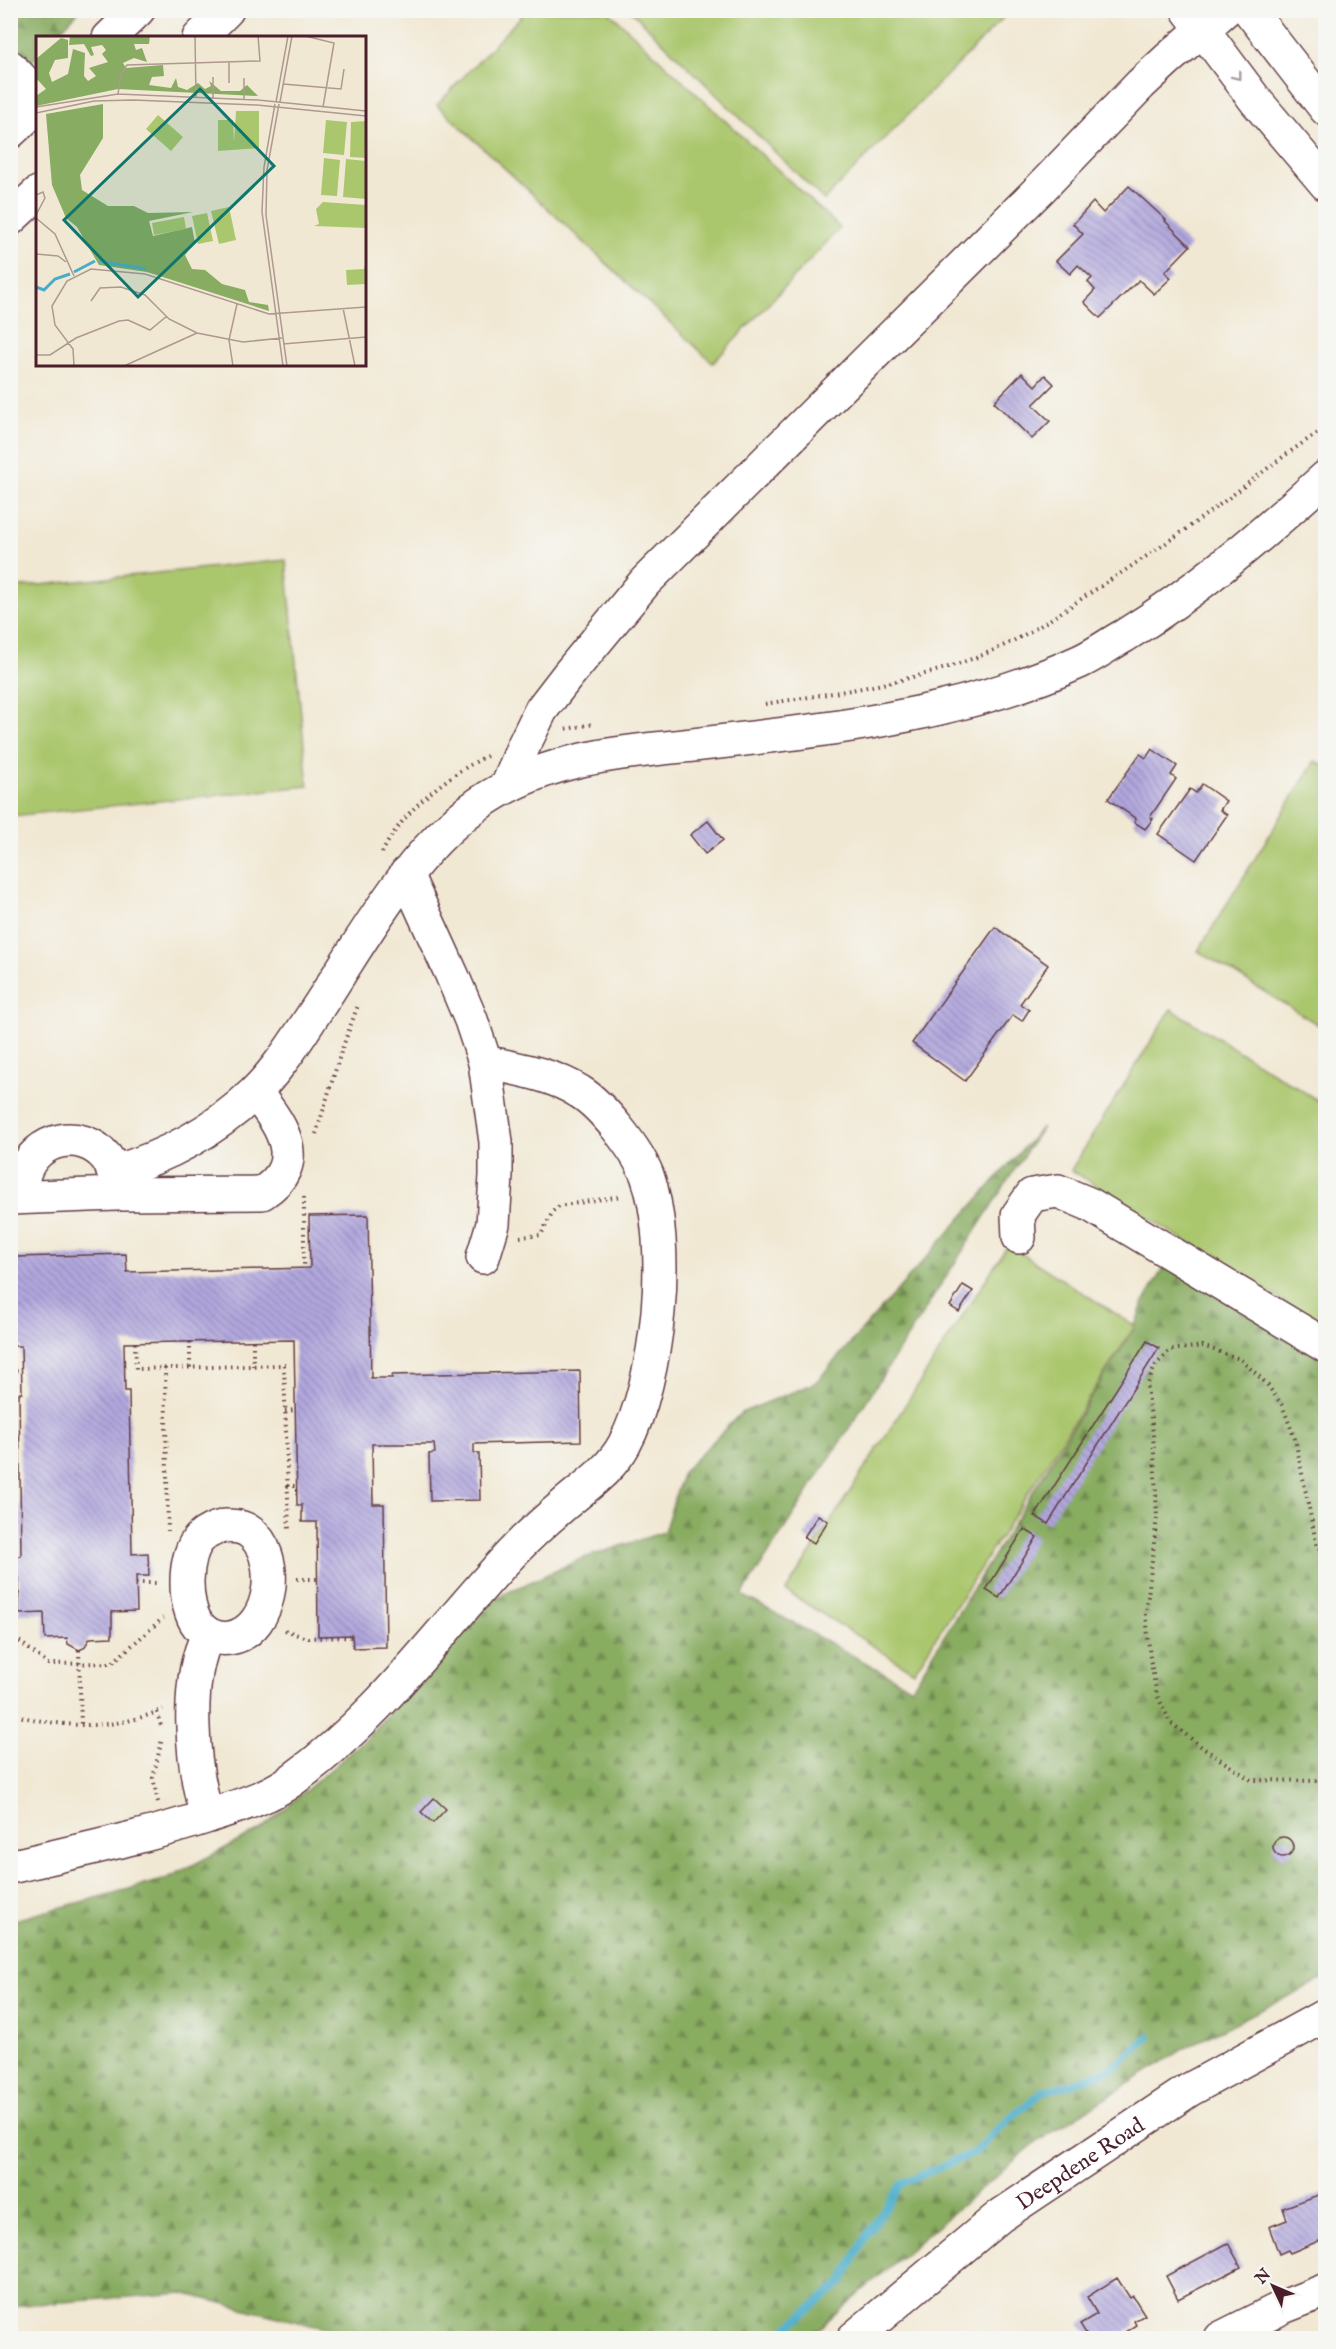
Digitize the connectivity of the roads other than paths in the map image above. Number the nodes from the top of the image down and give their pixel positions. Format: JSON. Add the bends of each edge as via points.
{"nodes":[{"id":1,"x":138,"y":10,"type":"edge"},
{"id":2,"x":227,"y":10,"type":"edge"},
{"id":3,"x":1249,"y":10,"type":"edge"},
{"id":4,"x":1205,"y":17,"type":"edge"},
{"id":5,"x":111,"y":36,"type":"edge"},
{"id":6,"x":201,"y":36,"type":"edge"},
{"id":7,"x":10,"y":68,"type":"edge"},
{"id":8,"x":36,"y":94,"type":"edge"},
{"id":9,"x":36,"y":108,"type":"edge"},
{"id":10,"x":1326,"y":109,"type":"edge"},
{"id":11,"x":10,"y":132,"type":"edge"},
{"id":12,"x":1326,"y":184,"type":"edge"},
{"id":13,"x":36,"y":195,"type":"edge"},
{"id":14,"x":10,"y":219,"type":"edge"},
{"id":15,"x":1326,"y":477,"type":"edge"},
{"id":16,"x":508,"y":785,"type":"junction"},
{"id":17,"x":406,"y":874,"type":"junction"},
{"id":18,"x":485,"y":1062,"type":"junction"},
{"id":19,"x":255,"y":1093,"type":"junction"},
{"id":20,"x":115,"y":1183,"type":"junction"},
{"id":21,"x":17,"y":1186,"type":"edge"},
{"id":22,"x":1019,"y":1237,"type":"dead end"},
{"id":23,"x":483,"y":1257,"type":"dead end"},
{"id":24,"x":1326,"y":1346,"type":"edge"},
{"id":25,"x":208,"y":1635,"type":"dead end"},
{"id":26,"x":207,"y":1816,"type":"junction"},
{"id":27,"x":10,"y":1867,"type":"edge"},
{"id":28,"x":1326,"y":2014,"type":"edge"},
{"id":29,"x":1326,"y":2290,"type":"edge"},
{"id":30,"x":854,"y":2338,"type":"edge"},
{"id":31,"x":1221,"y":2338,"type":"edge"}],
"edges":[{"from":1,"to":5,"type":"street"},
{"from":2,"to":6,"type":"street"},
{"from":3,"to":10,"type":"street"},
{"from":4,"to":12,"type":"street","one_way":true,"via":[[1256,101]]},
{"from":4,"to":16,"type":"street","via":[[1040,189],[645,582],[541,710]]},
{"from":7,"to":8,"type":"street"},
{"from":9,"to":11,"type":"street"},
{"from":13,"to":14,"type":"street"},
{"from":15,"to":16,"type":"street","via":[[1209,578],[1151,619],[1082,660],[1015,688],[948,705],[799,732],[621,751],[577,760]]},
{"from":16,"to":17,"type":"street","via":[[442,835]]},
{"from":17,"to":18,"type":"street","via":[[471,1020]]},
{"from":17,"to":19,"type":"street","via":[[298,1039]]},
{"from":18,"to":23,"type":"street","via":[[496,1142],[496,1176],[493,1224]]},
{"from":18,"to":26,"type":"street","via":[[528,1071],[582,1093],[605,1113],[645,1171],[659,1235],[659,1276],[649,1366],[632,1426],[623,1448],[607,1467],[510,1555],[357,1727],[290,1782]]},
{"from":19,"to":20,"type":"street","via":[[200,1134]]},
{"from":19,"to":20,"type":"street","via":[[286,1141],[285,1172],[276,1185],[262,1193]]},
{"from":20,"to":21,"type":"street"},
{"from":20,"to":21,"type":"street","via":[[107,1158],[96,1148],[82,1141],[67,1140],[52,1142],[39,1150]]},
{"from":22,"to":24,"type":"street","via":[[1018,1215],[1032,1195],[1058,1191],[1089,1204]]},
{"from":25,"to":26,"type":"street","via":[[200,1651],[194,1694],[195,1768]]},
{"from":26,"to":27,"type":"street","via":[[166,1830]]},
{"from":28,"to":30,"type":"street","name":"Deepdene Road","via":[[1190,2090],[1000,2216]]},
{"from":29,"to":31,"type":"street"}]}
